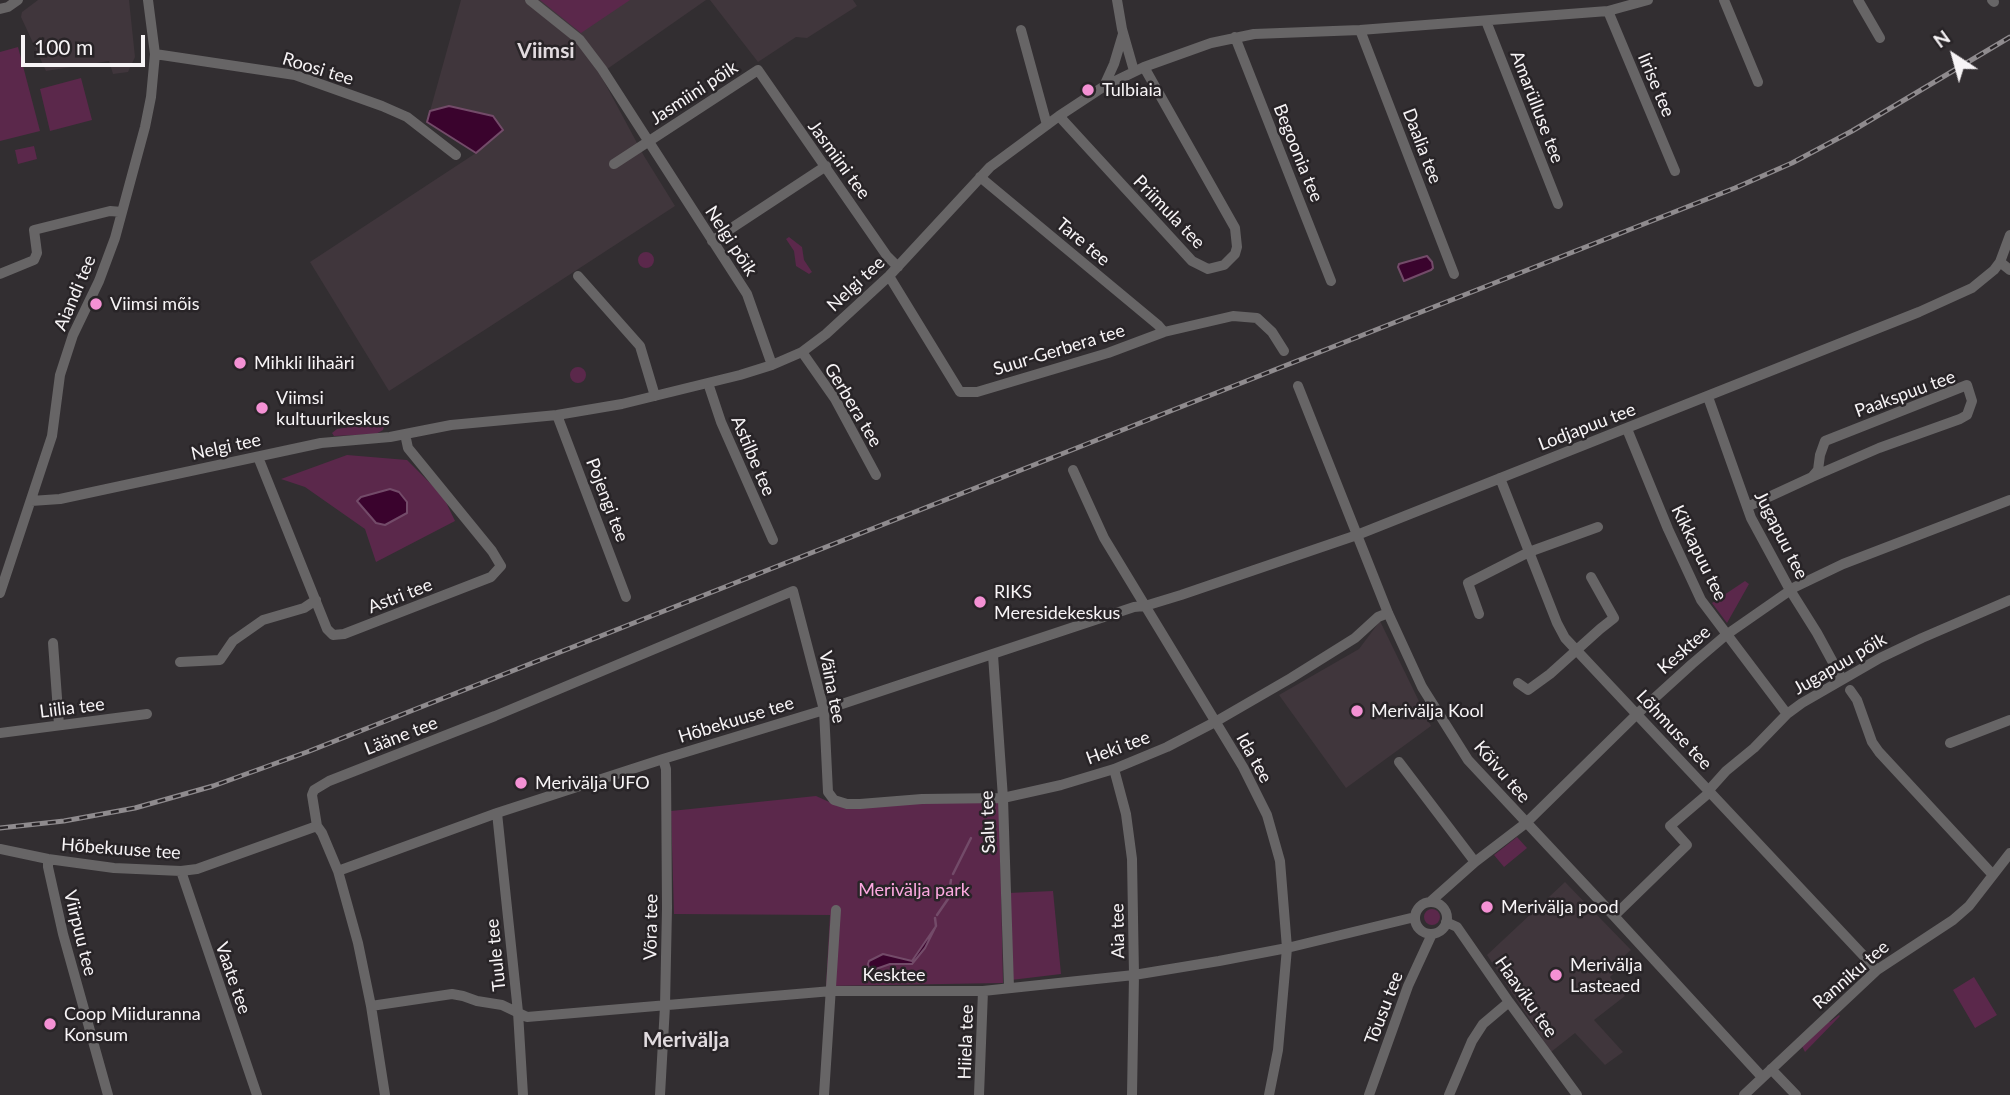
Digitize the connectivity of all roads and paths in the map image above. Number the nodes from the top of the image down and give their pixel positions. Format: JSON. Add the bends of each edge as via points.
{"nodes":[{"id":1,"x":18,"y":0,"type":"edge"},
{"id":2,"x":148,"y":0,"type":"edge"},
{"id":3,"x":530,"y":0,"type":"edge"},
{"id":4,"x":1117,"y":0,"type":"edge"},
{"id":5,"x":1648,"y":0,"type":"edge"},
{"id":6,"x":1724,"y":0,"type":"edge"},
{"id":7,"x":1858,"y":0,"type":"edge"},
{"id":8,"x":0,"y":9,"type":"edge"},
{"id":9,"x":1608,"y":11,"type":"junction"},
{"id":10,"x":1486,"y":21,"type":"junction"},
{"id":11,"x":1021,"y":30,"type":"dead end"},
{"id":12,"x":1360,"y":30,"type":"junction"},
{"id":13,"x":1123,"y":34,"type":"junction"},
{"id":14,"x":1235,"y":37,"type":"junction"},
{"id":15,"x":1880,"y":38,"type":"dead end"},
{"id":16,"x":155,"y":54,"type":"junction"},
{"id":17,"x":1139,"y":69,"type":"junction"},
{"id":18,"x":758,"y":70,"type":"joint"},
{"id":19,"x":1758,"y":82,"type":"dead end"},
{"id":20,"x":1103,"y":87,"type":"junction"},
{"id":21,"x":1059,"y":116,"type":"junction"},
{"id":22,"x":1047,"y":125,"type":"junction"},
{"id":23,"x":647,"y":142,"type":"junction"},
{"id":24,"x":456,"y":155,"type":"dead end"},
{"id":25,"x":614,"y":164,"type":"dead end"},
{"id":26,"x":826,"y":166,"type":"junction"},
{"id":27,"x":1675,"y":171,"type":"dead end"},
{"id":28,"x":980,"y":177,"type":"junction"},
{"id":29,"x":1558,"y":204,"type":"dead end"},
{"id":30,"x":122,"y":212,"type":"junction"},
{"id":31,"x":2010,"y":235,"type":"edge"},
{"id":32,"x":712,"y":241,"type":"junction"},
{"id":33,"x":2000,"y":262,"type":"junction"},
{"id":34,"x":898,"y":267,"type":"junction"},
{"id":35,"x":2010,"y":270,"type":"edge"},
{"id":36,"x":0,"y":274,"type":"edge"},
{"id":37,"x":1454,"y":274,"type":"dead end"},
{"id":38,"x":578,"y":276,"type":"dead end"},
{"id":39,"x":889,"y":276,"type":"junction"},
{"id":40,"x":1331,"y":281,"type":"dead end"},
{"id":41,"x":1164,"y":332,"type":"junction"},
{"id":42,"x":1284,"y":351,"type":"dead end"},
{"id":43,"x":802,"y":352,"type":"junction"},
{"id":44,"x":772,"y":365,"type":"junction"},
{"id":45,"x":708,"y":383,"type":"junction"},
{"id":46,"x":1298,"y":386,"type":"dead end"},
{"id":47,"x":655,"y":396,"type":"junction"},
{"id":48,"x":1708,"y":397,"type":"junction"},
{"id":49,"x":557,"y":415,"type":"junction"},
{"id":50,"x":1627,"y":429,"type":"junction"},
{"id":51,"x":405,"y":434,"type":"junction"},
{"id":52,"x":258,"y":457,"type":"junction"},
{"id":53,"x":1073,"y":470,"type":"dead end"},
{"id":54,"x":876,"y":475,"type":"dead end"},
{"id":55,"x":1812,"y":477,"type":"junction"},
{"id":56,"x":1500,"y":478,"type":"junction"},
{"id":57,"x":2010,"y":500,"type":"edge"},
{"id":58,"x":31,"y":501,"type":"junction"},
{"id":59,"x":1747,"y":507,"type":"junction"},
{"id":60,"x":1598,"y":527,"type":"dead end"},
{"id":61,"x":1357,"y":535,"type":"junction"},
{"id":62,"x":773,"y":540,"type":"dead end"},
{"id":63,"x":1529,"y":552,"type":"junction"},
{"id":64,"x":1591,"y":577,"type":"dead end"},
{"id":65,"x":1790,"y":590,"type":"junction"},
{"id":66,"x":793,"y":591,"type":"joint"},
{"id":67,"x":0,"y":593,"type":"edge"},
{"id":68,"x":626,"y":597,"type":"dead end"},
{"id":69,"x":316,"y":600,"type":"junction"},
{"id":70,"x":2010,"y":600,"type":"edge"},
{"id":71,"x":1144,"y":606,"type":"junction"},
{"id":72,"x":1388,"y":613,"type":"junction"},
{"id":73,"x":1479,"y":614,"type":"dead end"},
{"id":74,"x":1726,"y":635,"type":"junction"},
{"id":75,"x":52,"y":643,"type":"dead end"},
{"id":76,"x":1576,"y":651,"type":"junction"},
{"id":77,"x":993,"y":655,"type":"junction"},
{"id":78,"x":180,"y":662,"type":"dead end"},
{"id":79,"x":1843,"y":679,"type":"junction"},
{"id":80,"x":1518,"y":684,"type":"dead end"},
{"id":81,"x":1850,"y":690,"type":"dead end"},
{"id":82,"x":824,"y":710,"type":"junction"},
{"id":83,"x":147,"y":714,"type":"dead end"},
{"id":84,"x":1637,"y":714,"type":"junction"},
{"id":85,"x":1787,"y":714,"type":"junction"},
{"id":86,"x":2010,"y":720,"type":"edge"},
{"id":87,"x":1215,"y":722,"type":"junction"},
{"id":88,"x":59,"y":725,"type":"junction"},
{"id":89,"x":0,"y":733,"type":"edge"},
{"id":90,"x":1950,"y":743,"type":"dead end"},
{"id":91,"x":663,"y":759,"type":"junction"},
{"id":92,"x":1399,"y":762,"type":"dead end"},
{"id":93,"x":1114,"y":769,"type":"junction"},
{"id":94,"x":1710,"y":791,"type":"junction"},
{"id":95,"x":828,"y":792,"type":"joint"},
{"id":96,"x":1003,"y":798,"type":"junction"},
{"id":97,"x":497,"y":813,"type":"junction"},
{"id":98,"x":1526,"y":823,"type":"junction"},
{"id":99,"x":317,"y":826,"type":"junction"},
{"id":100,"x":0,"y":849,"type":"edge"},
{"id":101,"x":2010,"y":853,"type":"edge"},
{"id":102,"x":48,"y":859,"type":"junction"},
{"id":103,"x":1475,"y":862,"type":"junction"},
{"id":104,"x":181,"y":871,"type":"junction"},
{"id":105,"x":338,"y":871,"type":"junction"},
{"id":106,"x":1993,"y":875,"type":"junction"},
{"id":107,"x":1430,"y":902,"type":"junction"},
{"id":108,"x":836,"y":910,"type":"dead end"},
{"id":109,"x":1614,"y":916,"type":"junction"},
{"id":110,"x":1415,"y":917,"type":"junction"},
{"id":111,"x":1446,"y":922,"type":"junction"},
{"id":112,"x":1432,"y":934,"type":"junction"},
{"id":113,"x":1287,"y":948,"type":"junction"},
{"id":114,"x":1877,"y":970,"type":"junction"},
{"id":115,"x":1134,"y":975,"type":"junction"},
{"id":116,"x":1009,"y":988,"type":"junction"},
{"id":117,"x":832,"y":991,"type":"junction"},
{"id":118,"x":983,"y":991,"type":"junction"},
{"id":119,"x":1509,"y":1002,"type":"junction"},
{"id":120,"x":371,"y":1006,"type":"junction"},
{"id":121,"x":665,"y":1006,"type":"junction"},
{"id":122,"x":518,"y":1012,"type":"junction"},
{"id":123,"x":1771,"y":1069,"type":"junction"},
{"id":124,"x":1762,"y":1077,"type":"junction"},
{"id":125,"x":107,"y":1095,"type":"edge"},
{"id":126,"x":257,"y":1095,"type":"edge"},
{"id":127,"x":386,"y":1095,"type":"edge"},
{"id":128,"x":523,"y":1095,"type":"edge"},
{"id":129,"x":660,"y":1095,"type":"edge"},
{"id":130,"x":824,"y":1095,"type":"edge"},
{"id":131,"x":979,"y":1095,"type":"edge"},
{"id":132,"x":1132,"y":1095,"type":"edge"},
{"id":133,"x":1269,"y":1095,"type":"edge"},
{"id":134,"x":1369,"y":1095,"type":"edge"},
{"id":135,"x":1449,"y":1095,"type":"edge"},
{"id":136,"x":1577,"y":1095,"type":"edge"},
{"id":137,"x":1744,"y":1095,"type":"edge"},
{"id":138,"x":1796,"y":1095,"type":"edge"}],
"edges":[{"from":1,"to":8,"type":"street"},
{"from":2,"to":16,"type":"street","name":"Aiandi tee"},
{"from":3,"to":23,"type":"street","name":"Nelgi põik","via":[[580,40]]},
{"from":4,"to":13,"type":"street","name":"Priimula tee"},
{"from":5,"to":9,"type":"street","name":"Nelgi tee"},
{"from":6,"to":19,"type":"street"},
{"from":7,"to":15,"type":"street"},
{"from":9,"to":10,"type":"street","name":"Nelgi tee"},
{"from":9,"to":27,"type":"street","name":"Iirise tee"},
{"from":10,"to":12,"type":"street","name":"Nelgi tee"},
{"from":10,"to":29,"type":"street","name":"Amarülluse tee"},
{"from":11,"to":22,"type":"street"},
{"from":12,"to":14,"type":"street","name":"Nelgi tee"},
{"from":12,"to":37,"type":"street","name":"Daalia tee"},
{"from":13,"to":17,"type":"street","name":"Priimula tee"},
{"from":13,"to":20,"type":"street"},
{"from":14,"to":17,"type":"street","name":"Nelgi tee"},
{"from":14,"to":40,"type":"street","name":"Begoonia tee"},
{"from":16,"to":24,"type":"street","name":"Roosi tee","via":[[295,75],[407,117]]},
{"from":16,"to":30,"type":"street","name":"Aiandi tee","via":[[145,127]]},
{"from":17,"to":20,"type":"street","name":"Nelgi tee"},
{"from":17,"to":21,"type":"street","name":"Priimula tee","via":[[1235,228],[1235,254],[1224,265],[1208,269],[1192,261]]},
{"from":18,"to":23,"type":"street","name":"Jasmiini põik"},
{"from":18,"to":26,"type":"street","name":"Jasmiini tee"},
{"from":20,"to":21,"type":"street","name":"Nelgi tee"},
{"from":21,"to":22,"type":"street","name":"Nelgi tee"},
{"from":22,"to":28,"type":"street","name":"Nelgi tee"},
{"from":23,"to":25,"type":"street","name":"Jasmiini põik"},
{"from":23,"to":32,"type":"street","name":"Nelgi põik"},
{"from":26,"to":32,"type":"street"},
{"from":26,"to":34,"type":"street","name":"Jasmiini tee"},
{"from":28,"to":34,"type":"street","name":"Nelgi tee"},
{"from":28,"to":41,"type":"street","name":"Tare tee"},
{"from":30,"to":36,"type":"street","via":[[34,230],[34,260]]},
{"from":30,"to":58,"type":"street","name":"Aiandi tee","via":[[60,376],[52,436]]},
{"from":31,"to":33,"type":"street","name":"Lodjapuu tee"},
{"from":32,"to":44,"type":"street","name":"Nelgi põik","via":[[747,294]]},
{"from":33,"to":35,"type":"street"},
{"from":33,"to":48,"type":"street","name":"Lodjapuu tee","via":[[1972,288]]},
{"from":34,"to":39,"type":"street","name":"Nelgi tee"},
{"from":38,"to":47,"type":"street","via":[[640,346]]},
{"from":39,"to":41,"type":"street","name":"Suur-Gerbera tee","via":[[960,392],[977,392]]},
{"from":39,"to":43,"type":"street","name":"Nelgi tee"},
{"from":41,"to":42,"type":"street","name":"Suur-Gerbera tee","via":[[1233,316],[1257,318]]},
{"from":43,"to":44,"type":"street","name":"Nelgi tee"},
{"from":43,"to":54,"type":"street","name":"Gerbera tee","via":[[835,399]]},
{"from":44,"to":45,"type":"street","name":"Nelgi tee"},
{"from":45,"to":47,"type":"street","name":"Nelgi tee"},
{"from":45,"to":62,"type":"street","name":"Astilbe tee"},
{"from":46,"to":61,"type":"street","name":"Kõivu tee"},
{"from":47,"to":49,"type":"street","name":"Nelgi tee"},
{"from":48,"to":50,"type":"street","name":"Lodjapuu tee"},
{"from":48,"to":59,"type":"street","name":"Jugapuu tee"},
{"from":49,"to":51,"type":"street","name":"Nelgi tee"},
{"from":49,"to":68,"type":"street","name":"Pojengi tee"},
{"from":50,"to":56,"type":"street","name":"Lodjapuu tee"},
{"from":50,"to":74,"type":"street","name":"Kikkapuu tee","via":[[1701,600]]},
{"from":51,"to":52,"type":"street","name":"Nelgi tee","via":[[321,443]]},
{"from":51,"to":69,"type":"street","name":"Astri tee","via":[[408,448],[501,566],[491,577],[344,634],[333,635],[327,629]]},
{"from":52,"to":58,"type":"street","name":"Nelgi tee","via":[[60,499]]},
{"from":52,"to":69,"type":"street","name":"Astri tee"},
{"from":53,"to":71,"type":"street","name":"Ida tee","via":[[1104,538]]},
{"from":55,"to":55,"type":"street","name":"Paakspuu tee","via":[[1825,441],[1967,386],[1972,401],[1968,415]]},
{"from":55,"to":59,"type":"street","name":"Paakspuu tee"},
{"from":56,"to":61,"type":"street","name":"Lodjapuu tee"},
{"from":56,"to":63,"type":"street","name":"Lõhmuse tee"},
{"from":57,"to":65,"type":"street","name":"Kesktee","via":[[1843,564]]},
{"from":58,"to":67,"type":"street","name":"Aiandi tee"},
{"from":59,"to":65,"type":"street","name":"Jugapuu tee"},
{"from":60,"to":63,"type":"street"},
{"from":61,"to":71,"type":"street","name":"Lodjapuu tee"},
{"from":61,"to":72,"type":"street","name":"Kõivu tee"},
{"from":63,"to":73,"type":"street","via":[[1468,583]]},
{"from":63,"to":76,"type":"street","name":"Lõhmuse tee","via":[[1557,623]]},
{"from":64,"to":76,"type":"street","via":[[1614,618]]},
{"from":65,"to":74,"type":"street","name":"Kesktee"},
{"from":65,"to":79,"type":"street","name":"Jugapuu tee"},
{"from":66,"to":82,"type":"street","name":"Väina tee"},
{"from":66,"to":99,"type":"street","name":"Lääne tee","via":[[329,781],[312,795]]},
{"from":69,"to":78,"type":"street","via":[[263,620],[233,641],[220,660]]},
{"from":70,"to":79,"type":"street","name":"Jugapuu põik"},
{"from":71,"to":77,"type":"street","name":"Hõbekuuse tee"},
{"from":71,"to":87,"type":"street","name":"Ida tee"},
{"from":72,"to":87,"type":"street","name":"Heki tee","via":[[1355,638]]},
{"from":72,"to":98,"type":"street","name":"Kõivu tee","via":[[1422,687],[1468,760]]},
{"from":74,"to":84,"type":"street","name":"Kesktee"},
{"from":74,"to":85,"type":"street","name":"Kikkapuu tee"},
{"from":75,"to":88,"type":"street"},
{"from":76,"to":80,"type":"street","via":[[1528,690]]},
{"from":76,"to":84,"type":"street","name":"Lõhmuse tee"},
{"from":77,"to":82,"type":"street","name":"Hõbekuuse tee"},
{"from":77,"to":96,"type":"street","name":"Salu tee"},
{"from":79,"to":85,"type":"street","name":"Jugapuu põik"},
{"from":81,"to":106,"type":"street","via":[[1879,752]]},
{"from":82,"to":91,"type":"street","name":"Hõbekuuse tee"},
{"from":82,"to":95,"type":"street","name":"Väina tee"},
{"from":83,"to":88,"type":"street","name":"Liilia tee"},
{"from":84,"to":94,"type":"street","name":"Lõhmuse tee"},
{"from":84,"to":98,"type":"street","name":"Kesktee"},
{"from":85,"to":94,"type":"street","name":"Jugapuu põik"},
{"from":86,"to":90,"type":"street"},
{"from":87,"to":93,"type":"street","name":"Heki tee"},
{"from":87,"to":113,"type":"street","name":"Ida tee","via":[[1267,815],[1280,861]]},
{"from":88,"to":89,"type":"street","name":"Liilia tee"},
{"from":91,"to":97,"type":"street","name":"Hõbekuuse tee"},
{"from":91,"to":121,"type":"street","name":"Võra tee","via":[[667,813]]},
{"from":92,"to":103,"type":"street"},
{"from":93,"to":96,"type":"street","name":"Heki tee"},
{"from":93,"to":115,"type":"street","name":"Aia tee","via":[[1132,859]]},
{"from":94,"to":109,"type":"street","name":"Jugapuu põik","via":[[1670,826],[1687,845]]},
{"from":94,"to":114,"type":"street","name":"Lõhmuse tee"},
{"from":95,"to":96,"type":"street","name":"Heki tee","via":[[834,800],[847,804]]},
{"from":96,"to":116,"type":"street","name":"Salu tee"},
{"from":97,"to":105,"type":"street","name":"Hõbekuuse tee"},
{"from":97,"to":122,"type":"street","name":"Tuule tee"},
{"from":98,"to":103,"type":"street","name":"Kesktee"},
{"from":98,"to":109,"type":"street","name":"Kõivu tee"},
{"from":99,"to":104,"type":"street","name":"Hõbekuuse tee"},
{"from":99,"to":105,"type":"street","name":"Lääne tee"},
{"from":100,"to":102,"type":"street","name":"Hõbekuuse tee"},
{"from":101,"to":106,"type":"street","name":"Ranniku tee"},
{"from":102,"to":104,"type":"street","name":"Hõbekuuse tee"},
{"from":102,"to":125,"type":"street","name":"Viirpuu tee"},
{"from":103,"to":107,"type":"street","name":"Kesktee"},
{"from":104,"to":126,"type":"street","name":"Vaate tee"},
{"from":105,"to":120,"type":"street","name":"Lääne tee"},
{"from":106,"to":114,"type":"street","name":"Ranniku tee","via":[[1953,920]]},
{"from":107,"to":110,"type":"street","via":[[1421,906]]},
{"from":107,"to":111,"type":"street","via":[[1443,908]]},
{"from":108,"to":117,"type":"street"},
{"from":109,"to":124,"type":"street","name":"Kõivu tee"},
{"from":110,"to":112,"type":"street","via":[[1422,932]]},
{"from":110,"to":113,"type":"street","name":"Kesktee"},
{"from":111,"to":112,"type":"street"},
{"from":111,"to":119,"type":"street","name":"Haaviku tee","via":[[1457,927]]},
{"from":112,"to":134,"type":"street","name":"Tõusu tee"},
{"from":113,"to":115,"type":"street","name":"Kesktee"},
{"from":113,"to":133,"type":"street","name":"Ida tee"},
{"from":114,"to":123,"type":"street","name":"Ranniku tee"},
{"from":115,"to":116,"type":"street","name":"Kesktee"},
{"from":115,"to":132,"type":"street","name":"Aia tee"},
{"from":116,"to":118,"type":"street","name":"Kesktee"},
{"from":117,"to":118,"type":"street","name":"Kesktee"},
{"from":117,"to":121,"type":"street","name":"Kesktee"},
{"from":117,"to":130,"type":"street"},
{"from":118,"to":131,"type":"street","name":"Hiiela tee"},
{"from":119,"to":135,"type":"street","via":[[1483,1024],[1472,1041]]},
{"from":119,"to":136,"type":"street","name":"Haaviku tee"},
{"from":120,"to":122,"type":"street","name":"Kesktee","via":[[452,994],[502,1004]]},
{"from":120,"to":127,"type":"street","name":"Lääne tee"},
{"from":121,"to":122,"type":"street","name":"Kesktee","via":[[527,1017]]},
{"from":121,"to":129,"type":"street","name":"Võra tee"},
{"from":122,"to":128,"type":"street","name":"Tuule tee"},
{"from":123,"to":124,"type":"street","name":"Ranniku tee"},
{"from":123,"to":138,"type":"street"},
{"from":124,"to":137,"type":"street","name":"Ranniku tee"}]}
